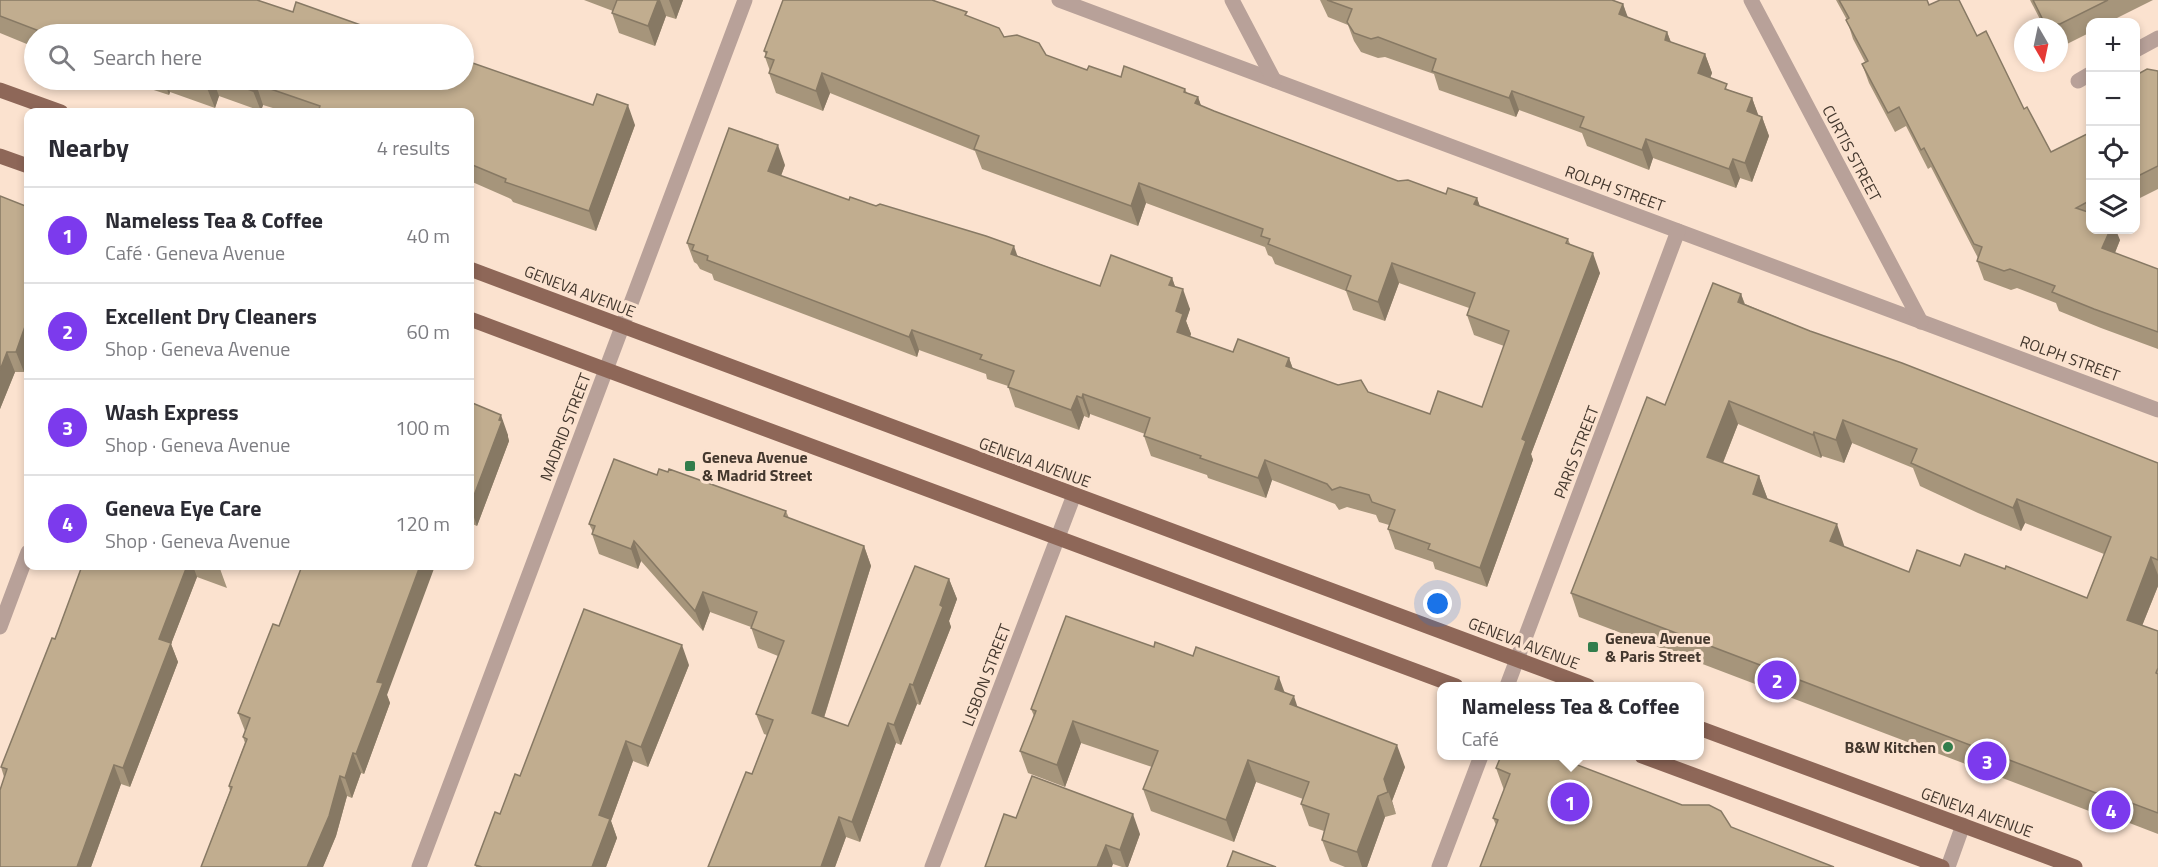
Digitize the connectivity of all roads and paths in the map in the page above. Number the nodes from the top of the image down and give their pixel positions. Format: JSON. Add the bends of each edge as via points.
{"nodes":[{"id":1,"x":745,"y":0,"type":"edge"},
{"id":2,"x":1059,"y":0,"type":"edge"},
{"id":3,"x":1232,"y":0,"type":"edge"},
{"id":4,"x":1751,"y":0,"type":"edge"},
{"id":5,"x":2158,"y":38,"type":"edge"},
{"id":6,"x":2140,"y":48,"type":"edge"},
{"id":7,"x":1274,"y":80,"type":"junction"},
{"id":8,"x":0,"y":90,"type":"edge"},
{"id":9,"x":50,"y":108,"type":"edge"},
{"id":10,"x":0,"y":156,"type":"edge"},
{"id":11,"x":24,"y":165,"type":"edge"},
{"id":12,"x":1678,"y":231,"type":"junction"},
{"id":13,"x":474,"y":271,"type":"edge"},
{"id":14,"x":474,"y":320,"type":"edge"},
{"id":15,"x":1921,"y":322,"type":"junction"},
{"id":16,"x":622,"y":327,"type":"junction"},
{"id":17,"x":606,"y":370,"type":"junction"},
{"id":18,"x":2158,"y":410,"type":"edge"},
{"id":19,"x":1074,"y":495,"type":"junction"},
{"id":20,"x":1058,"y":538,"type":"junction"},
{"id":21,"x":24,"y":563,"type":"edge"},
{"id":22,"x":0,"y":627,"type":"edge"},
{"id":23,"x":1517,"y":660,"type":"junction"},
{"id":24,"x":1443,"y":682,"type":"edge"},
{"id":25,"x":1509,"y":682,"type":"edge"},
{"id":26,"x":1575,"y":682,"type":"edge"},
{"id":27,"x":1704,"y":730,"type":"edge"},
{"id":28,"x":1479,"y":760,"type":"edge"},
{"id":29,"x":1653,"y":760,"type":"edge"},
{"id":30,"x":1963,"y":825,"type":"junction"},
{"id":31,"x":419,"y":867,"type":"edge"},
{"id":32,"x":932,"y":867,"type":"edge"},
{"id":33,"x":1439,"y":867,"type":"edge"},
{"id":34,"x":1942,"y":867,"type":"edge"},
{"id":35,"x":1948,"y":867,"type":"edge"},
{"id":36,"x":2074,"y":867,"type":"edge"}],
"edges":[{"from":1,"to":16,"type":"street","name":"MADRID STREET"},
{"from":2,"to":7,"type":"street","name":"ROLPH STREET"},
{"from":3,"to":7,"type":"street"},
{"from":4,"to":15,"type":"street","name":"CURTIS STREET"},
{"from":5,"to":6,"type":"street"},
{"from":7,"to":12,"type":"street","name":"ROLPH STREET"},
{"from":8,"to":9,"type":"main road"},
{"from":10,"to":11,"type":"main road"},
{"from":12,"to":15,"type":"street","name":"ROLPH STREET"},
{"from":12,"to":23,"type":"street","name":"PARIS STREET"},
{"from":13,"to":16,"type":"main road","name":"GENEVA AVENUE"},
{"from":14,"to":17,"type":"main road"},
{"from":15,"to":18,"type":"street","name":"ROLPH STREET"},
{"from":16,"to":17,"type":"street","name":"MADRID STREET"},
{"from":16,"to":19,"type":"main road","name":"GENEVA AVENUE"},
{"from":17,"to":20,"type":"main road"},
{"from":17,"to":31,"type":"street","name":"MADRID STREET"},
{"from":19,"to":20,"type":"street","name":"LISBON STREET"},
{"from":19,"to":23,"type":"main road","name":"GENEVA AVENUE"},
{"from":20,"to":24,"type":"main road"},
{"from":20,"to":32,"type":"street","name":"LISBON STREET"},
{"from":21,"to":22,"type":"street"},
{"from":23,"to":25,"type":"street","name":"PARIS STREET"},
{"from":23,"to":26,"type":"main road","name":"GENEVA AVENUE"},
{"from":27,"to":30,"type":"main road","name":"GENEVA AVENUE"},
{"from":28,"to":33,"type":"street"},
{"from":29,"to":34,"type":"main road"},
{"from":30,"to":35,"type":"street"},
{"from":30,"to":36,"type":"main road","name":"GENEVA AVENUE"}]}
